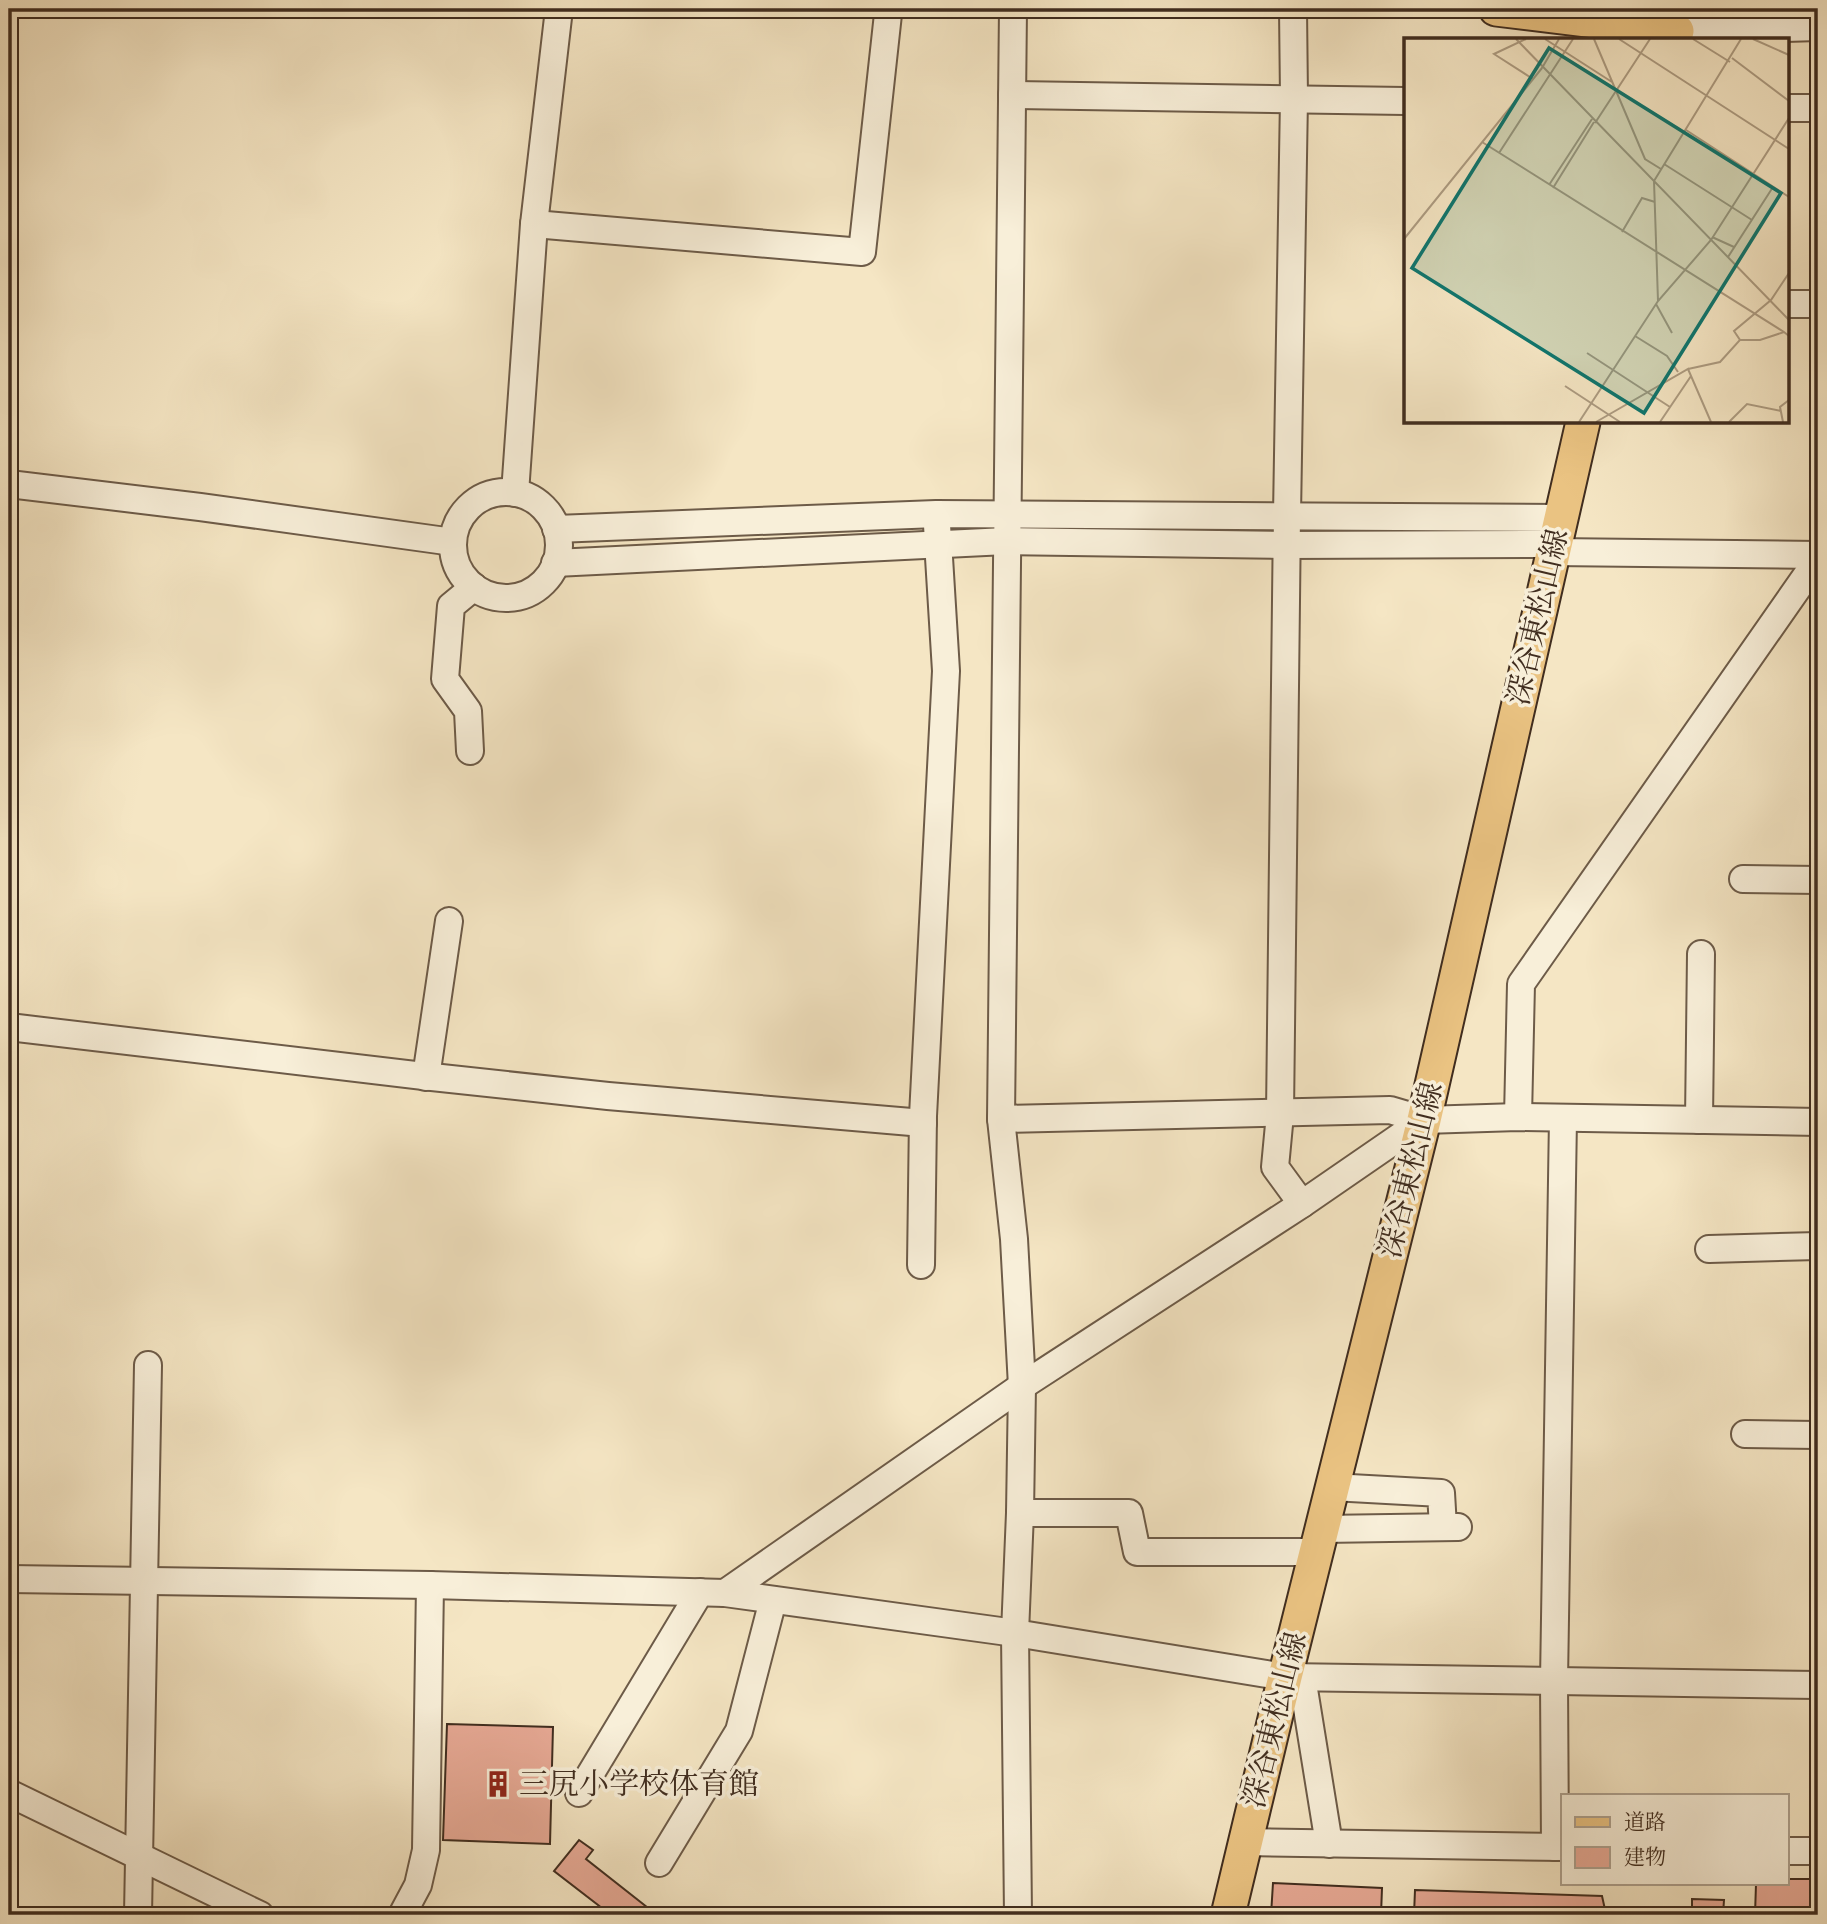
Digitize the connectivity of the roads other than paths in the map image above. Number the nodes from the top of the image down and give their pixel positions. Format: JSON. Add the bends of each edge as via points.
{"nodes":[{"id":1,"x":559,"y":9,"type":"edge"},
{"id":2,"x":1013,"y":9,"type":"edge"},
{"id":3,"x":1293,"y":9,"type":"edge"},
{"id":4,"x":1496,"y":9,"type":"edge"},
{"id":5,"x":888,"y":14,"type":"dead end"},
{"id":6,"x":1579,"y":14,"type":"edge"},
{"id":7,"x":1678,"y":27,"type":"edge"},
{"id":8,"x":1818,"y":27,"type":"edge"},
{"id":9,"x":1012,"y":95,"type":"junction"},
{"id":10,"x":1294,"y":98,"type":"junction"},
{"id":11,"x":1404,"y":101,"type":"edge"},
{"id":12,"x":1788,"y":108,"type":"edge"},
{"id":13,"x":1818,"y":108,"type":"edge"},
{"id":14,"x":534,"y":224,"type":"junction"},
{"id":15,"x":1788,"y":304,"type":"edge"},
{"id":16,"x":1818,"y":304,"type":"edge"},
{"id":17,"x":1583,"y":424,"type":"edge"},
{"id":18,"x":9,"y":484,"type":"edge"},
{"id":19,"x":515,"y":493,"type":"junction"},
{"id":20,"x":1006,"y":513,"type":"junction"},
{"id":21,"x":936,"y":514,"type":"junction"},
{"id":22,"x":1287,"y":516,"type":"junction"},
{"id":23,"x":556,"y":529,"type":"junction"},
{"id":24,"x":1556,"y":538,"type":"junction"},
{"id":25,"x":1006,"y":541,"type":"junction"},
{"id":26,"x":453,"y":542,"type":"junction"},
{"id":27,"x":938,"y":544,"type":"junction"},
{"id":28,"x":1286,"y":545,"type":"junction"},
{"id":29,"x":1818,"y":557,"type":"edge"},
{"id":30,"x":555,"y":563,"type":"junction"},
{"id":31,"x":474,"y":587,"type":"junction"},
{"id":32,"x":470,"y":751,"type":"dead end"},
{"id":33,"x":1743,"y":879,"type":"dead end"},
{"id":34,"x":1818,"y":880,"type":"edge"},
{"id":35,"x":449,"y":921,"type":"dead end"},
{"id":36,"x":1701,"y":954,"type":"dead end"},
{"id":37,"x":9,"y":1027,"type":"edge"},
{"id":38,"x":426,"y":1076,"type":"junction"},
{"id":39,"x":1280,"y":1114,"type":"junction"},
{"id":40,"x":1518,"y":1117,"type":"junction"},
{"id":41,"x":1563,"y":1118,"type":"junction"},
{"id":42,"x":1001,"y":1119,"type":"junction"},
{"id":43,"x":1424,"y":1120,"type":"junction"},
{"id":44,"x":1699,"y":1120,"type":"junction"},
{"id":45,"x":1818,"y":1122,"type":"edge"},
{"id":46,"x":923,"y":1123,"type":"junction"},
{"id":47,"x":1302,"y":1204,"type":"junction"},
{"id":48,"x":1818,"y":1246,"type":"edge"},
{"id":49,"x":1709,"y":1249,"type":"dead end"},
{"id":50,"x":921,"y":1265,"type":"dead end"},
{"id":51,"x":148,"y":1365,"type":"dead end"},
{"id":52,"x":1022,"y":1385,"type":"junction"},
{"id":53,"x":1745,"y":1434,"type":"dead end"},
{"id":54,"x":1818,"y":1435,"type":"edge"},
{"id":55,"x":1332,"y":1487,"type":"junction"},
{"id":56,"x":1020,"y":1513,"type":"junction"},
{"id":57,"x":1319,"y":1541,"type":"junction"},
{"id":58,"x":9,"y":1579,"type":"edge"},
{"id":59,"x":145,"y":1581,"type":"junction"},
{"id":60,"x":430,"y":1586,"type":"junction"},
{"id":61,"x":712,"y":1593,"type":"junction"},
{"id":62,"x":773,"y":1600,"type":"junction"},
{"id":63,"x":1015,"y":1633,"type":"junction"},
{"id":64,"x":1294,"y":1677,"type":"junction"},
{"id":65,"x":1554,"y":1681,"type":"junction"},
{"id":66,"x":1818,"y":1685,"type":"edge"},
{"id":67,"x":9,"y":1793,"type":"edge"},
{"id":68,"x":579,"y":1793,"type":"dead end"},
{"id":69,"x":1246,"y":1842,"type":"junction"},
{"id":70,"x":1329,"y":1844,"type":"junction"},
{"id":71,"x":1559,"y":1847,"type":"edge"},
{"id":72,"x":1788,"y":1851,"type":"edge"},
{"id":73,"x":1818,"y":1851,"type":"edge"},
{"id":74,"x":139,"y":1857,"type":"junction"},
{"id":75,"x":659,"y":1863,"type":"dead end"},
{"id":76,"x":138,"y":1915,"type":"edge"},
{"id":77,"x":260,"y":1915,"type":"edge"},
{"id":78,"x":402,"y":1915,"type":"edge"},
{"id":79,"x":1018,"y":1915,"type":"edge"},
{"id":80,"x":1228,"y":1915,"type":"edge"}],
"edges":[{"from":1,"to":14,"type":"street"},
{"from":2,"to":9,"type":"street"},
{"from":3,"to":10,"type":"street"},
{"from":4,"to":6,"type":"main road"},
{"from":5,"to":14,"type":"street","via":[[862,252]]},
{"from":6,"to":7,"type":"main road"},
{"from":7,"to":8,"type":"street"},
{"from":9,"to":10,"type":"street"},
{"from":9,"to":20,"type":"street"},
{"from":10,"to":11,"type":"street"},
{"from":10,"to":22,"type":"street"},
{"from":12,"to":13,"type":"street"},
{"from":14,"to":19,"type":"street"},
{"from":15,"to":16,"type":"street"},
{"from":17,"to":24,"type":"main road","name":"深谷東松山線"},
{"from":18,"to":26,"type":"street"},
{"from":19,"to":23,"type":"street","via":[[541,505]]},
{"from":19,"to":26,"type":"street","via":[[497,492],[466,509]]},
{"from":20,"to":21,"type":"street"},
{"from":20,"to":22,"type":"street"},
{"from":20,"to":25,"type":"street"},
{"from":21,"to":23,"type":"street"},
{"from":21,"to":27,"type":"street"},
{"from":22,"to":24,"type":"street"},
{"from":22,"to":28,"type":"street"},
{"from":23,"to":30,"type":"street"},
{"from":24,"to":28,"type":"street"},
{"from":24,"to":29,"type":"street"},
{"from":24,"to":43,"type":"main road","name":"深谷東松山線"},
{"from":25,"to":27,"type":"street"},
{"from":25,"to":28,"type":"street"},
{"from":25,"to":42,"type":"street"},
{"from":26,"to":31,"type":"street","via":[[462,575]]},
{"from":27,"to":30,"type":"street"},
{"from":27,"to":46,"type":"street","via":[[946,671]]},
{"from":28,"to":39,"type":"street"},
{"from":29,"to":40,"type":"street","via":[[1521,984]]},
{"from":30,"to":31,"type":"street","via":[[536,589],[521,596],[488,595]]},
{"from":31,"to":32,"type":"street","via":[[451,606],[444,679],[468,711]]},
{"from":33,"to":34,"type":"street"},
{"from":35,"to":38,"type":"street"},
{"from":36,"to":44,"type":"street"},
{"from":37,"to":38,"type":"street"},
{"from":38,"to":46,"type":"street"},
{"from":39,"to":42,"type":"street"},
{"from":39,"to":43,"type":"street","via":[[1390,1110]]},
{"from":39,"to":47,"type":"street","via":[[1275,1167]]},
{"from":40,"to":41,"type":"street"},
{"from":40,"to":43,"type":"street"},
{"from":41,"to":44,"type":"street"},
{"from":41,"to":65,"type":"street"},
{"from":42,"to":52,"type":"street","via":[[1014,1239]]},
{"from":43,"to":47,"type":"street"},
{"from":43,"to":55,"type":"main road","name":"深谷東松山線"},
{"from":44,"to":45,"type":"street"},
{"from":46,"to":50,"type":"street"},
{"from":47,"to":52,"type":"street"},
{"from":48,"to":49,"type":"street"},
{"from":51,"to":59,"type":"street"},
{"from":52,"to":56,"type":"street"},
{"from":52,"to":61,"type":"street"},
{"from":53,"to":54,"type":"street"},
{"from":55,"to":57,"type":"main road","name":"深谷東松山線"},
{"from":55,"to":57,"type":"street","via":[[1441,1493],[1451,1527]]},
{"from":56,"to":57,"type":"street","via":[[1129,1513],[1137,1552]]},
{"from":56,"to":63,"type":"street"},
{"from":57,"to":64,"type":"main road","name":"深谷東松山線"},
{"from":58,"to":59,"type":"street"},
{"from":59,"to":60,"type":"street"},
{"from":59,"to":74,"type":"street"},
{"from":60,"to":61,"type":"street"},
{"from":60,"to":78,"type":"street","via":[[426,1850],[418,1885]]},
{"from":61,"to":62,"type":"street"},
{"from":61,"to":68,"type":"street"},
{"from":62,"to":63,"type":"street"},
{"from":62,"to":75,"type":"street","via":[[739,1731]]},
{"from":63,"to":64,"type":"street"},
{"from":63,"to":79,"type":"street"},
{"from":64,"to":65,"type":"street"},
{"from":64,"to":69,"type":"main road","name":"深谷東松山線"},
{"from":64,"to":70,"type":"street"},
{"from":65,"to":66,"type":"street"},
{"from":65,"to":71,"type":"street"},
{"from":67,"to":74,"type":"street"},
{"from":69,"to":70,"type":"street"},
{"from":69,"to":80,"type":"main road","name":"深谷東松山線"},
{"from":70,"to":71,"type":"street"},
{"from":72,"to":73,"type":"street"},
{"from":74,"to":76,"type":"street"},
{"from":74,"to":77,"type":"street"}]}
